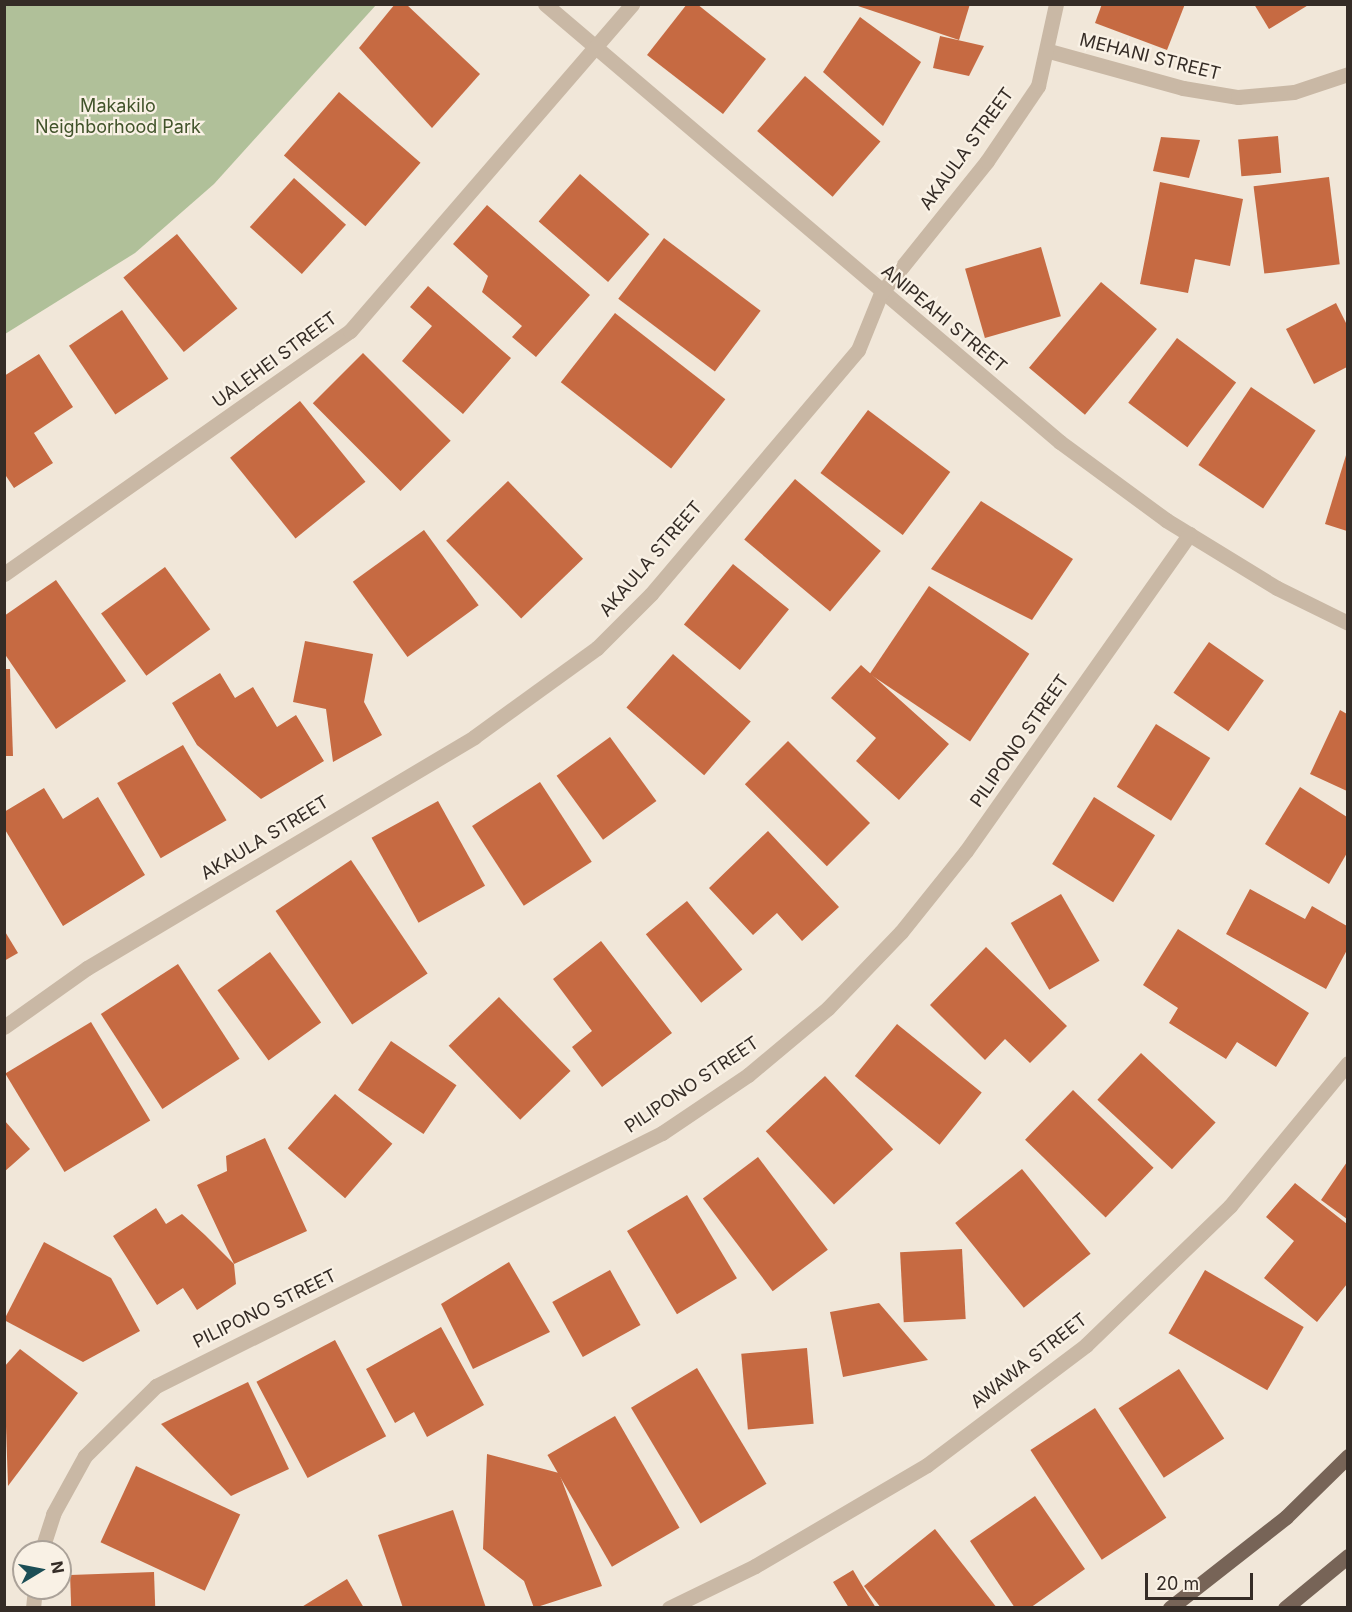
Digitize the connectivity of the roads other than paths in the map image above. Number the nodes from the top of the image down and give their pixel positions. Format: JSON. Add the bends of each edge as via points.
{"nodes":[{"id":1,"x":545,"y":4,"type":"edge"},
{"id":2,"x":632,"y":4,"type":"edge"},
{"id":3,"x":1056,"y":4,"type":"edge"},
{"id":4,"x":596,"y":47,"type":"junction"},
{"id":5,"x":1049,"y":51,"type":"junction"},
{"id":6,"x":1347,"y":74,"type":"edge"},
{"id":7,"x":881,"y":294,"type":"junction"},
{"id":8,"x":1190,"y":534,"type":"junction"},
{"id":9,"x":4,"y":574,"type":"edge"},
{"id":10,"x":1347,"y":623,"type":"edge"},
{"id":11,"x":4,"y":1027,"type":"edge"},
{"id":12,"x":1347,"y":1063,"type":"edge"},
{"id":13,"x":1347,"y":1456,"type":"edge"},
{"id":14,"x":45,"y":1540,"type":"edge"},
{"id":15,"x":1347,"y":1556,"type":"edge"},
{"id":16,"x":669,"y":1608,"type":"edge"},
{"id":17,"x":1170,"y":1608,"type":"edge"},
{"id":18,"x":1286,"y":1608,"type":"edge"}],
"edges":[{"from":1,"to":4,"type":"street","name":"ANIPEAHI STREET"},
{"from":2,"to":4,"type":"street","name":"UALEHEI STREET"},
{"from":3,"to":5,"type":"street","name":"AKAULA STREET"},
{"from":4,"to":7,"type":"street","name":"ANIPEAHI STREET"},
{"from":4,"to":9,"type":"street","name":"UALEHEI STREET","via":[[350,331]]},
{"from":5,"to":6,"type":"street","name":"MEHANI STREET","via":[[1183,88],[1238,97],[1294,92]]},
{"from":5,"to":7,"type":"street","name":"AKAULA STREET","via":[[1038,86],[987,161]]},
{"from":7,"to":8,"type":"street","name":"ANIPEAHI STREET","via":[[1060,442]]},
{"from":7,"to":11,"type":"street","name":"AKAULA STREET","via":[[858,350],[651,594],[597,648],[483,731],[87,968]]},
{"from":8,"to":10,"type":"street","name":"ANIPEAHI STREET"},
{"from":8,"to":14,"type":"street","name":"PILIPONO STREET","via":[[966,851],[901,933],[828,1008],[748,1075],[662,1133],[156,1386],[85,1456],[53,1514]]},
{"from":12,"to":16,"type":"street","name":"AWAWA STREET","via":[[1230,1206],[1086,1345],[927,1465],[755,1566]]},
{"from":13,"to":17,"type":"main road","via":[[1286,1517]]},
{"from":15,"to":18,"type":"main road"}]}
